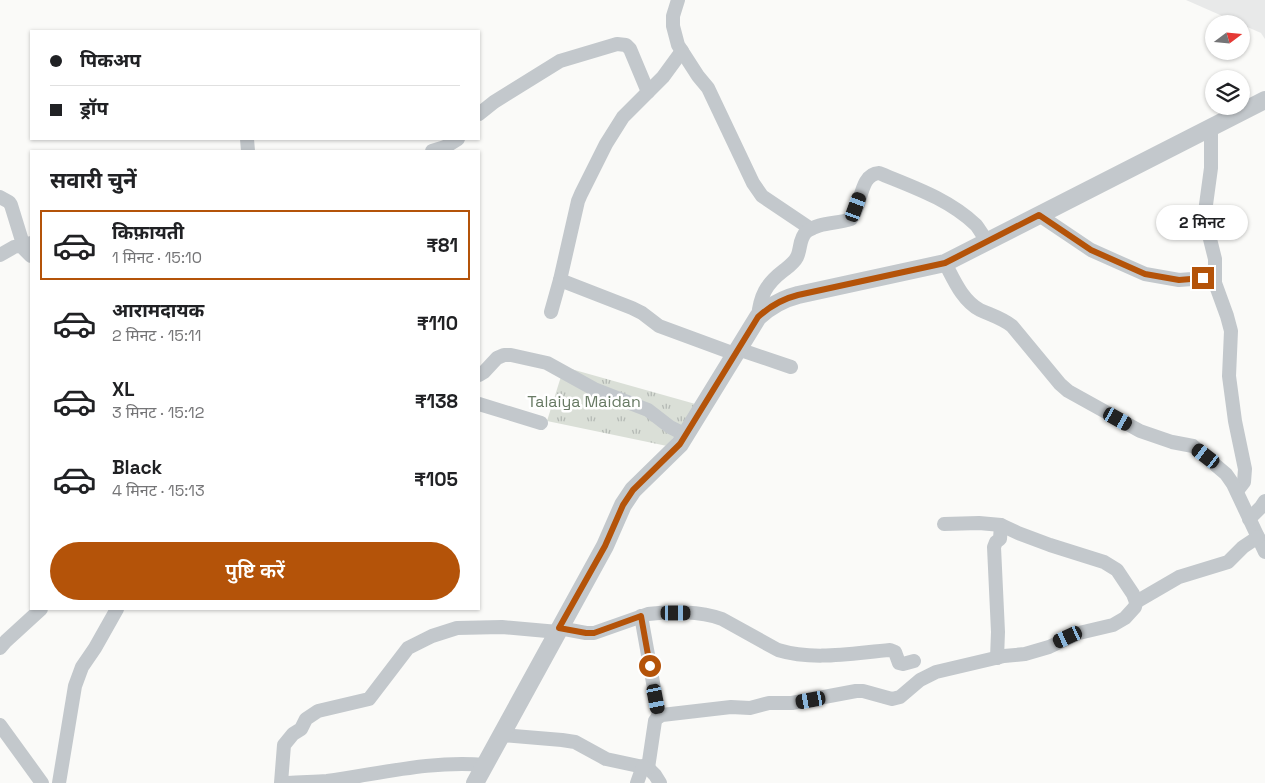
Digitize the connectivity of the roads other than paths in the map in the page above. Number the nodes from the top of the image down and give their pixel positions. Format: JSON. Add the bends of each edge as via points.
{"nodes":[{"id":1,"x":678,"y":0,"type":"edge"},
{"id":2,"x":682,"y":51,"type":"junction"},
{"id":3,"x":648,"y":92,"type":"junction"},
{"id":4,"x":1265,"y":100,"type":"edge"},
{"id":5,"x":480,"y":113,"type":"edge"},
{"id":6,"x":1211,"y":127,"type":"junction"},
{"id":7,"x":456,"y":140,"type":"edge"},
{"id":8,"x":435,"y":150,"type":"edge"},
{"id":9,"x":0,"y":196,"type":"edge"},
{"id":10,"x":1039,"y":215,"type":"junction"},
{"id":11,"x":805,"y":236,"type":"junction"},
{"id":12,"x":987,"y":241,"type":"junction"},
{"id":13,"x":25,"y":244,"type":"edge"},
{"id":14,"x":0,"y":255,"type":"edge"},
{"id":15,"x":945,"y":263,"type":"junction"},
{"id":16,"x":1215,"y":276,"type":"junction"},
{"id":17,"x":560,"y":280,"type":"junction"},
{"id":18,"x":551,"y":312,"type":"dead end"},
{"id":19,"x":758,"y":317,"type":"junction"},
{"id":20,"x":736,"y":352,"type":"junction"},
{"id":21,"x":791,"y":367,"type":"dead end"},
{"id":22,"x":480,"y":374,"type":"edge"},
{"id":23,"x":480,"y":404,"type":"edge"},
{"id":24,"x":541,"y":423,"type":"dead end"},
{"id":25,"x":686,"y":435,"type":"junction"},
{"id":26,"x":1237,"y":491,"type":"junction"},
{"id":27,"x":1265,"y":501,"type":"edge"},
{"id":28,"x":1249,"y":519,"type":"junction"},
{"id":29,"x":944,"y":524,"type":"dead end"},
{"id":30,"x":1001,"y":525,"type":"junction"},
{"id":31,"x":1258,"y":537,"type":"junction"},
{"id":32,"x":1265,"y":552,"type":"edge"},
{"id":33,"x":1136,"y":602,"type":"junction"},
{"id":34,"x":40,"y":610,"type":"edge"},
{"id":35,"x":116,"y":610,"type":"edge"},
{"id":36,"x":641,"y":616,"type":"junction"},
{"id":37,"x":558,"y":630,"type":"junction"},
{"id":38,"x":0,"y":648,"type":"edge"},
{"id":39,"x":997,"y":658,"type":"junction"},
{"id":40,"x":914,"y":661,"type":"dead end"},
{"id":41,"x":659,"y":716,"type":"junction"},
{"id":42,"x":0,"y":725,"type":"edge"},
{"id":43,"x":502,"y":735,"type":"junction"},
{"id":44,"x":485,"y":765,"type":"junction"},
{"id":45,"x":645,"y":767,"type":"junction"},
{"id":46,"x":42,"y":783,"type":"edge"},
{"id":47,"x":59,"y":783,"type":"edge"},
{"id":48,"x":281,"y":783,"type":"edge"},
{"id":49,"x":288,"y":783,"type":"edge"},
{"id":50,"x":474,"y":783,"type":"edge"},
{"id":51,"x":637,"y":783,"type":"edge"},
{"id":52,"x":660,"y":783,"type":"edge"}],
"edges":[{"from":1,"to":2,"type":"street","via":[[673,26]]},
{"from":2,"to":3,"type":"street"},
{"from":2,"to":11,"type":"street","via":[[708,88],[757,190]]},
{"from":3,"to":5,"type":"street","via":[[630,49],[616,44],[560,61]]},
{"from":3,"to":17,"type":"street","via":[[623,117],[581,194]]},
{"from":4,"to":6,"type":"street"},
{"from":6,"to":10,"type":"street"},
{"from":6,"to":16,"type":"street","via":[[1211,168],[1205,218]]},
{"from":7,"to":8,"type":"street"},
{"from":9,"to":13,"type":"street","via":[[11,205]]},
{"from":10,"to":12,"type":"street"},
{"from":10,"to":16,"type":"street","via":[[1091,250],[1145,274],[1179,280]]},
{"from":11,"to":12,"type":"street","via":[[820,226],[851,219],[870,176],[879,173],[937,197],[977,226]]},
{"from":11,"to":19,"type":"street","via":[[797,258],[774,278],[764,292]]},
{"from":12,"to":15,"type":"street"},
{"from":13,"to":14,"type":"street"},
{"from":15,"to":19,"type":"street","via":[[786,298]]},
{"from":15,"to":26,"type":"street","via":[[969,302],[1012,326],[1068,391],[1140,431],[1193,446],[1226,474]]},
{"from":16,"to":26,"type":"street","via":[[1231,331],[1229,376],[1245,469],[1244,482]]},
{"from":17,"to":18,"type":"street"},
{"from":17,"to":20,"type":"street","via":[[632,308],[659,326]]},
{"from":19,"to":20,"type":"street"},
{"from":20,"to":21,"type":"street"},
{"from":20,"to":25,"type":"street"},
{"from":22,"to":25,"type":"street","via":[[504,355],[547,363],[594,388],[648,410]]},
{"from":23,"to":24,"type":"street"},
{"from":25,"to":37,"type":"street","via":[[633,490],[623,505],[605,546]]},
{"from":26,"to":28,"type":"street"},
{"from":27,"to":28,"type":"street"},
{"from":28,"to":31,"type":"street"},
{"from":29,"to":30,"type":"street","via":[[979,522]]},
{"from":30,"to":33,"type":"street","via":[[1104,562],[1116,570]]},
{"from":30,"to":39,"type":"street","via":[[1000,539],[994,547]]},
{"from":31,"to":32,"type":"street"},
{"from":31,"to":33,"type":"street","via":[[1228,562],[1179,577]]},
{"from":33,"to":39,"type":"street","via":[[1130,614],[1113,625],[1079,633],[1025,654]]},
{"from":34,"to":38,"type":"street"},
{"from":35,"to":47,"type":"street","via":[[82,667]]},
{"from":36,"to":37,"type":"street","via":[[594,633]]},
{"from":36,"to":40,"type":"street","via":[[656,613],[705,614],[722,619],[786,652],[827,655],[890,650],[895,652],[899,664]]},
{"from":36,"to":41,"type":"street"},
{"from":37,"to":43,"type":"street"},
{"from":37,"to":48,"type":"street","via":[[457,628],[408,648],[369,699],[318,711],[306,719],[301,729],[284,745]]},
{"from":39,"to":41,"type":"street","via":[[936,672],[896,699],[856,691],[750,708],[731,707]]},
{"from":41,"to":45,"type":"street"},
{"from":42,"to":46,"type":"street"},
{"from":43,"to":44,"type":"street"},
{"from":43,"to":45,"type":"street","via":[[575,742],[606,759]]},
{"from":44,"to":49,"type":"street","via":[[438,764],[326,781]]},
{"from":44,"to":50,"type":"street"},
{"from":45,"to":51,"type":"street"},
{"from":45,"to":52,"type":"street"}]}
